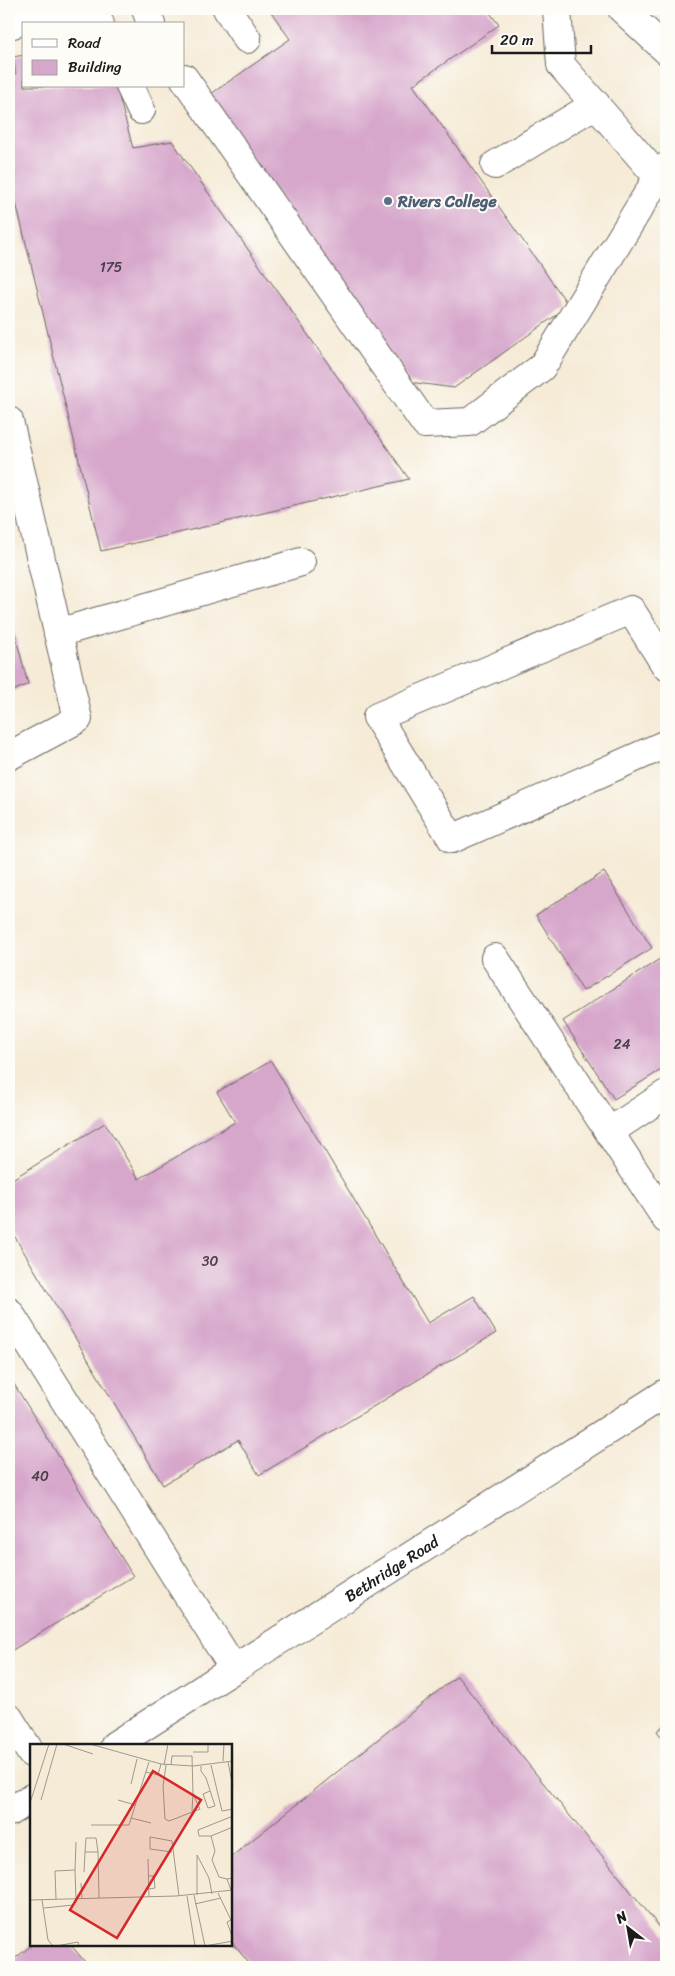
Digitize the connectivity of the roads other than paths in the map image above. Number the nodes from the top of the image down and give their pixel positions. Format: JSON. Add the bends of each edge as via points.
{"nodes":[{"id":1,"x":65,"y":9,"type":"edge"},
{"id":2,"x":73,"y":9,"type":"edge"},
{"id":3,"x":146,"y":9,"type":"edge"},
{"id":4,"x":226,"y":9,"type":"edge"},
{"id":5,"x":557,"y":9,"type":"edge"},
{"id":6,"x":622,"y":9,"type":"edge"},
{"id":7,"x":96,"y":22,"type":"edge"},
{"id":8,"x":150,"y":22,"type":"edge"},
{"id":9,"x":9,"y":25,"type":"edge"},
{"id":10,"x":247,"y":40,"type":"dead end"},
{"id":11,"x":666,"y":50,"type":"edge"},
{"id":12,"x":185,"y":79,"type":"edge"},
{"id":13,"x":596,"y":104,"type":"junction"},
{"id":14,"x":495,"y":165,"type":"dead end"},
{"id":15,"x":662,"y":172,"type":"edge"},
{"id":16,"x":9,"y":421,"type":"edge"},
{"id":17,"x":14,"y":466,"type":"edge"},
{"id":18,"x":301,"y":562,"type":"dead end"},
{"id":19,"x":58,"y":633,"type":"junction"},
{"id":20,"x":666,"y":666,"type":"edge"},
{"id":21,"x":666,"y":744,"type":"edge"},
{"id":22,"x":9,"y":756,"type":"edge"},
{"id":23,"x":495,"y":958,"type":"dead end"},
{"id":24,"x":666,"y":1094,"type":"edge"},
{"id":25,"x":609,"y":1132,"type":"junction"},
{"id":26,"x":666,"y":1219,"type":"edge"},
{"id":27,"x":9,"y":1312,"type":"edge"},
{"id":28,"x":666,"y":1393,"type":"edge"},
{"id":29,"x":234,"y":1669,"type":"junction"},
{"id":30,"x":9,"y":1718,"type":"edge"},
{"id":31,"x":117,"y":1744,"type":"edge"},
{"id":32,"x":30,"y":1751,"type":"edge"},
{"id":33,"x":30,"y":1799,"type":"edge"},
{"id":34,"x":9,"y":1812,"type":"edge"}],
"edges":[{"from":1,"to":9,"type":"street"},
{"from":2,"to":7,"type":"street"},
{"from":3,"to":8,"type":"street"},
{"from":4,"to":10,"type":"street"},
{"from":5,"to":13,"type":"street","via":[[561,65]]},
{"from":6,"to":11,"type":"street"},
{"from":12,"to":15,"type":"street","via":[[425,424],[470,422],[542,367]]},
{"from":13,"to":14,"type":"street"},
{"from":13,"to":15,"type":"street"},
{"from":16,"to":17,"type":"street"},
{"from":17,"to":19,"type":"street"},
{"from":18,"to":19,"type":"street"},
{"from":19,"to":22,"type":"street","via":[[78,719]]},
{"from":20,"to":21,"type":"street","via":[[631,610],[377,717],[452,839]]},
{"from":23,"to":25,"type":"street"},
{"from":24,"to":25,"type":"street"},
{"from":25,"to":26,"type":"street"},
{"from":27,"to":29,"type":"street"},
{"from":28,"to":29,"type":"street","name":"Bethridge Road"},
{"from":29,"to":31,"type":"street","name":"Bethridge Road"},
{"from":30,"to":32,"type":"street"},
{"from":33,"to":34,"type":"street"}]}
